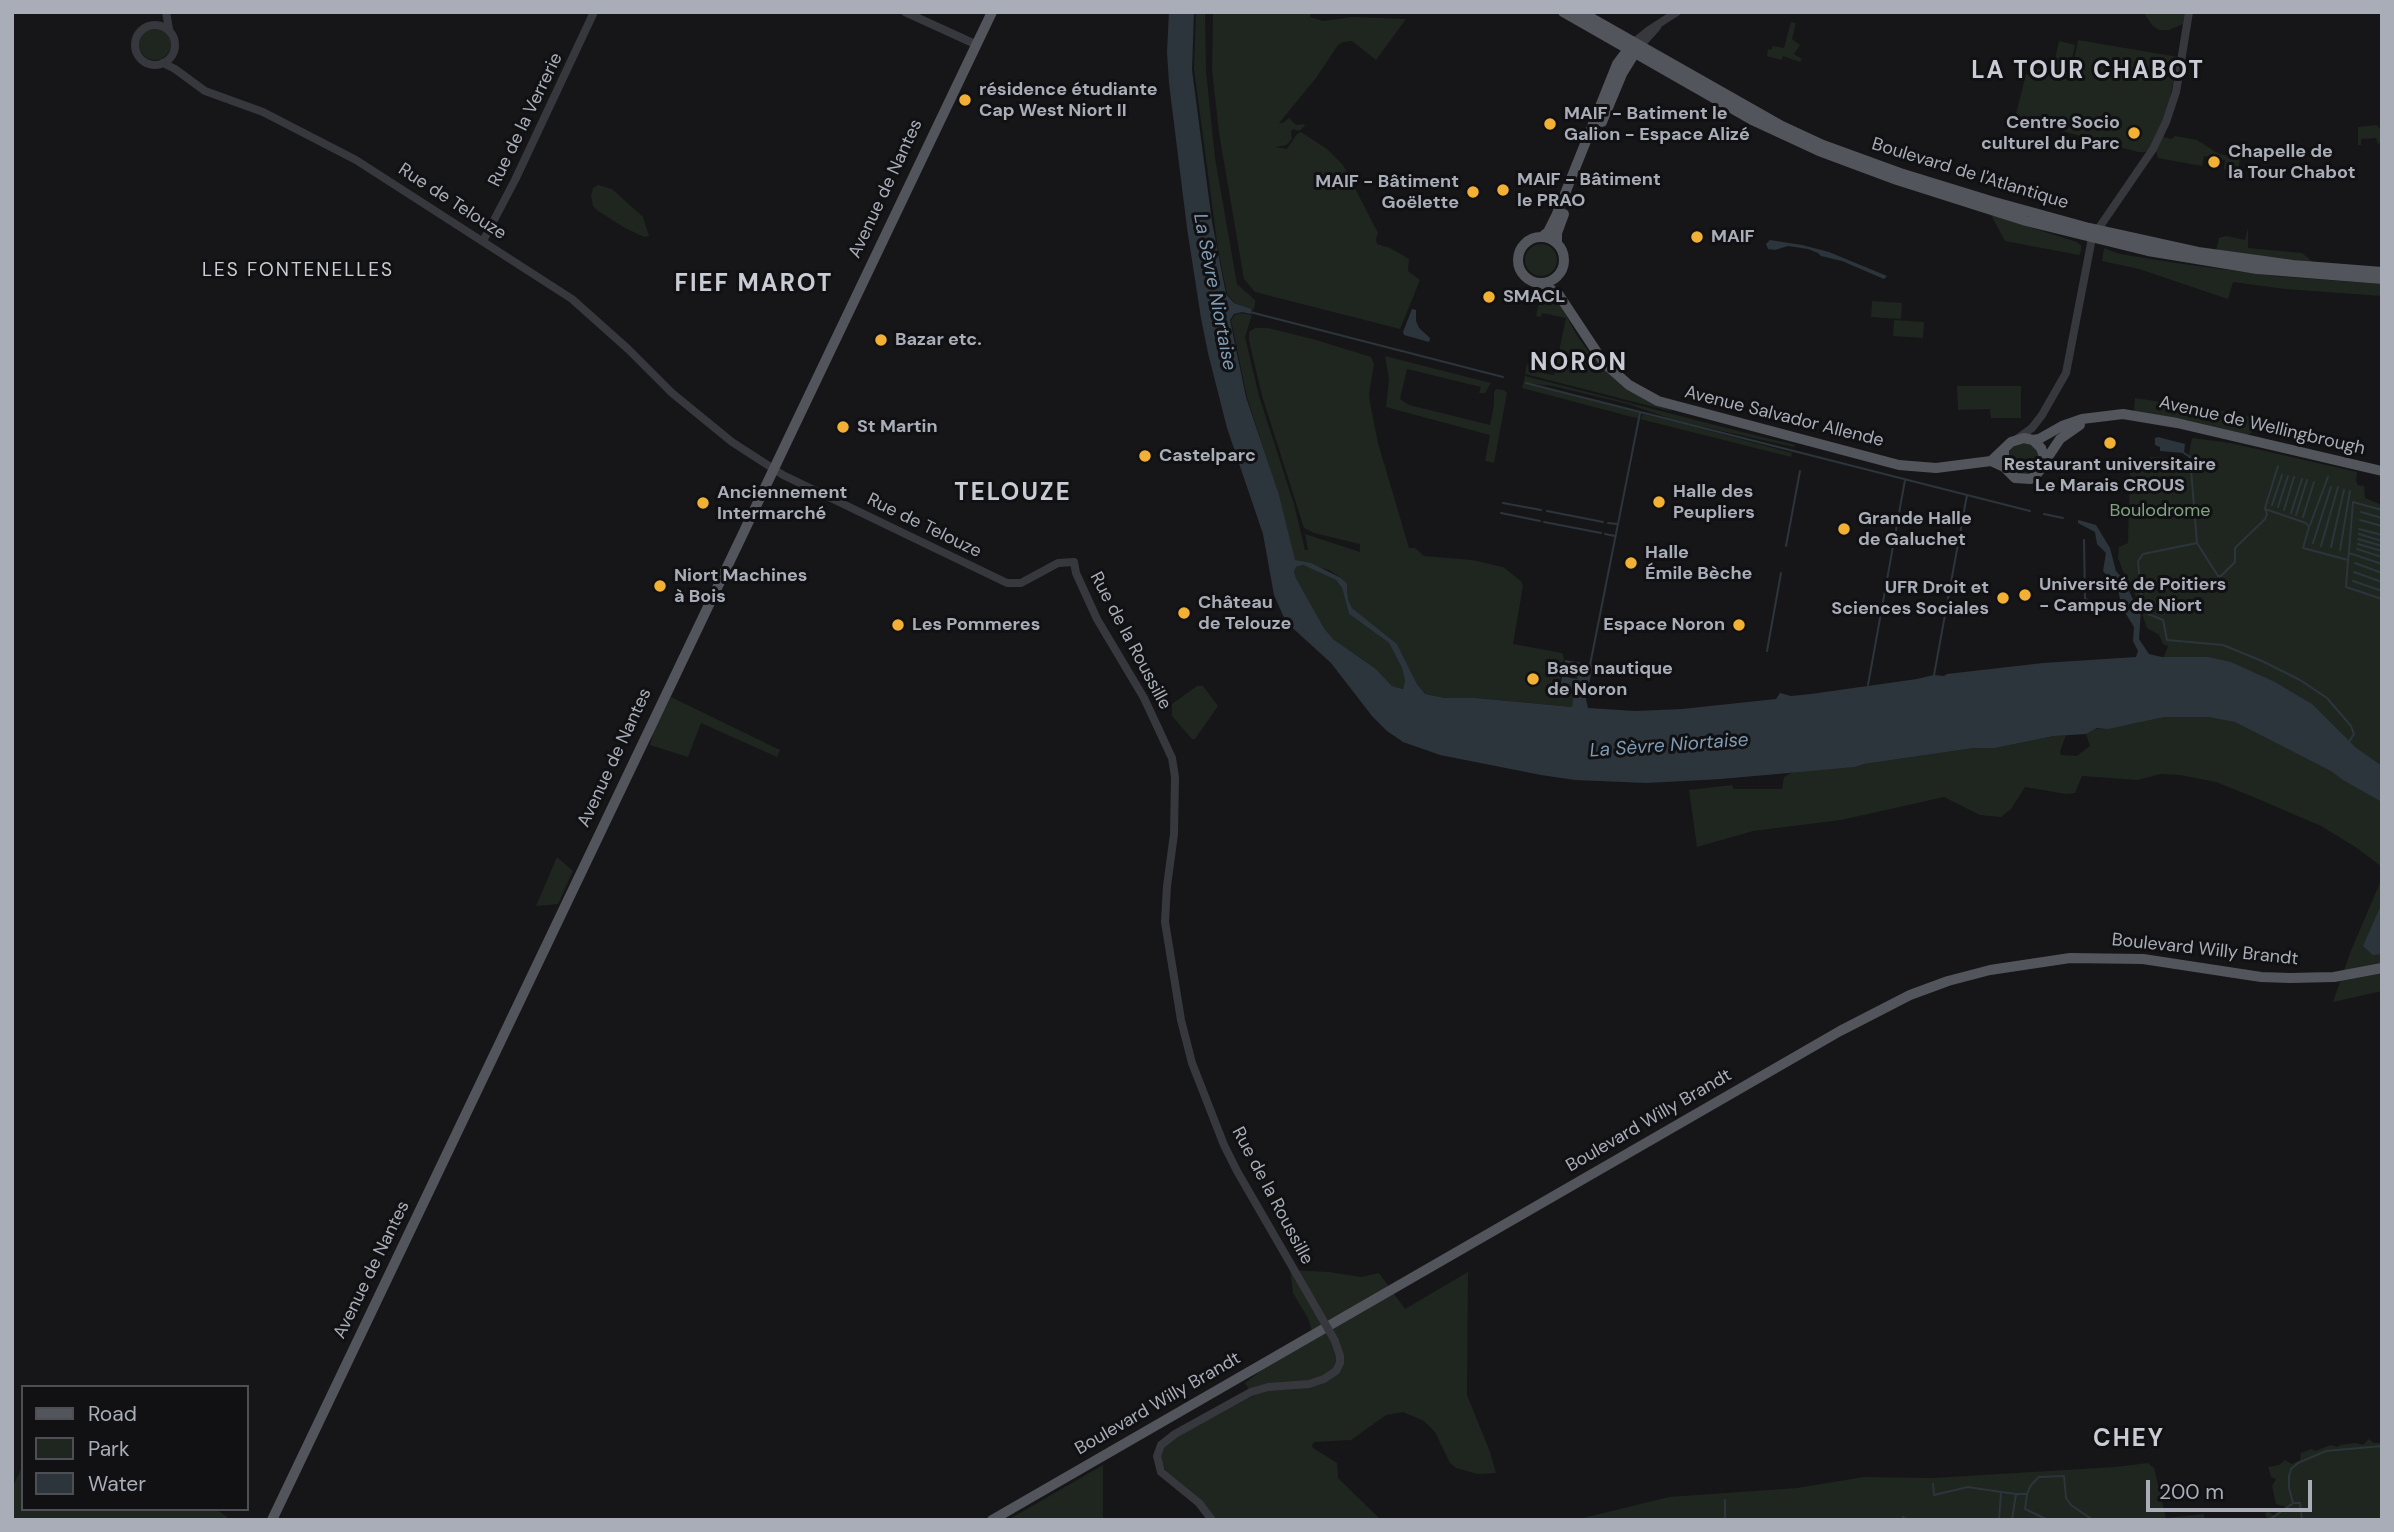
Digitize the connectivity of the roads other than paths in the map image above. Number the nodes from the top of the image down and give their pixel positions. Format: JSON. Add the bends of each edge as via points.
{"nodes":[{"id":1,"x":163,"y":12,"type":"edge"},
{"id":2,"x":594,"y":12,"type":"edge"},
{"id":3,"x":905,"y":12,"type":"edge"},
{"id":4,"x":992,"y":12,"type":"edge"},
{"id":5,"x":1563,"y":12,"type":"edge"},
{"id":6,"x":1581,"y":12,"type":"edge"},
{"id":7,"x":1677,"y":12,"type":"edge"},
{"id":8,"x":2189,"y":12,"type":"edge"},
{"id":9,"x":1660,"y":23,"type":"junction"},
{"id":10,"x":153,"y":24,"type":"junction"},
{"id":11,"x":169,"y":30,"type":"junction"},
{"id":12,"x":1603,"y":36,"type":"junction"},
{"id":13,"x":1650,"y":36,"type":"junction"},
{"id":14,"x":975,"y":44,"type":"junction"},
{"id":15,"x":1634,"y":48,"type":"junction"},
{"id":16,"x":174,"y":52,"type":"junction"},
{"id":17,"x":1652,"y":59,"type":"junction"},
{"id":18,"x":163,"y":63,"type":"junction"},
{"id":19,"x":1617,"y":64,"type":"junction"},
{"id":20,"x":183,"y":75,"type":"junction"},
{"id":21,"x":1615,"y":90,"type":"junction"},
{"id":22,"x":2109,"y":212,"type":"junction"},
{"id":23,"x":2095,"y":234,"type":"junction"},
{"id":24,"x":2118,"y":234,"type":"junction"},
{"id":25,"x":1543,"y":236,"type":"junction"},
{"id":26,"x":483,"y":241,"type":"junction"},
{"id":27,"x":1556,"y":242,"type":"junction"},
{"id":28,"x":1561,"y":272,"type":"junction"},
{"id":29,"x":2382,"y":272,"type":"edge"},
{"id":30,"x":2382,"y":279,"type":"edge"},
{"id":31,"x":1542,"y":283,"type":"junction"},
{"id":32,"x":1590,"y":344,"type":"junction"},
{"id":33,"x":2134,"y":416,"type":"junction"},
{"id":34,"x":2032,"y":436,"type":"junction"},
{"id":35,"x":2004,"y":451,"type":"junction"},
{"id":36,"x":1991,"y":461,"type":"junction"},
{"id":37,"x":2044,"y":463,"type":"junction"},
{"id":38,"x":768,"y":465,"type":"junction"},
{"id":39,"x":2004,"y":467,"type":"junction"},
{"id":40,"x":2382,"y":471,"type":"edge"},
{"id":41,"x":1074,"y":562,"type":"joint"},
{"id":42,"x":2382,"y":968,"type":"edge"},
{"id":43,"x":272,"y":1520,"type":"edge"},
{"id":44,"x":992,"y":1520,"type":"edge"},
{"id":45,"x":1212,"y":1520,"type":"edge"}],
"edges":[{"from":1,"to":10,"type":"street"},
{"from":1,"to":11,"type":"street"},
{"from":2,"to":26,"type":"street","name":"Rue de la Verrerie"},
{"from":3,"to":14,"type":"street"},
{"from":4,"to":14,"type":"main road","name":"Avenue de Nantes"},
{"from":5,"to":12,"type":"main road","name":"Boulevard de l'Atlantique"},
{"from":6,"to":15,"type":"main road","name":"Boulevard de l'Atlantique"},
{"from":7,"to":9,"type":"street"},
{"from":8,"to":22,"type":"street","via":[[2176,92],[2166,122]]},
{"from":9,"to":13,"type":"street"},
{"from":9,"to":15,"type":"street"},
{"from":10,"to":11,"type":"street"},
{"from":10,"to":18,"type":"street","via":[[135,40],[137,55],[152,65]]},
{"from":11,"to":16,"type":"street"},
{"from":12,"to":15,"type":"main road","name":"Boulevard de l'Atlantique"},
{"from":12,"to":19,"type":"main road","via":[[1616,53]]},
{"from":13,"to":15,"type":"street"},
{"from":13,"to":17,"type":"street"},
{"from":14,"to":38,"type":"main road","name":"Avenue de Nantes"},
{"from":15,"to":17,"type":"main road","name":"Boulevard de l'Atlantique"},
{"from":15,"to":19,"type":"main road"},
{"from":15,"to":21,"type":"main road"},
{"from":16,"to":18,"type":"street"},
{"from":16,"to":20,"type":"street"},
{"from":17,"to":21,"type":"main road","via":[[1634,66]]},
{"from":17,"to":23,"type":"main road","name":"Boulevard de l'Atlantique","via":[[1752,120],[1828,155],[1991,211]]},
{"from":18,"to":20,"type":"street","name":"Rue de Telouze"},
{"from":19,"to":25,"type":"main road","via":[[1561,204]]},
{"from":20,"to":26,"type":"street","name":"Rue de Telouze","via":[[205,91],[263,112],[356,160]]},
{"from":21,"to":27,"type":"main road"},
{"from":22,"to":23,"type":"street"},
{"from":22,"to":24,"type":"street","via":[[2109,223]]},
{"from":23,"to":24,"type":"main road","name":"Boulevard de l'Atlantique"},
{"from":23,"to":30,"type":"main road","name":"Boulevard de l'Atlantique","via":[[2148,251],[2257,269]]},
{"from":23,"to":34,"type":"street","via":[[2066,373]]},
{"from":24,"to":29,"type":"main road","name":"Boulevard de l'Atlantique","via":[[2235,258]]},
{"from":25,"to":27,"type":"main road"},
{"from":25,"to":31,"type":"main road","via":[[1525,242],[1518,258],[1524,276]]},
{"from":26,"to":38,"type":"street","name":"Rue de Telouze","via":[[572,299],[728,446]]},
{"from":27,"to":28,"type":"main road","via":[[1564,255]]},
{"from":28,"to":31,"type":"main road"},
{"from":28,"to":32,"type":"main road","name":"Avenue Salvador Allende","via":[[1562,289]]},
{"from":31,"to":32,"type":"main road","name":"Avenue Salvador Allende","via":[[1559,295]]},
{"from":32,"to":36,"type":"main road","name":"Avenue Salvador Allende","via":[[1629,385],[1679,408],[1910,467]]},
{"from":33,"to":34,"type":"main road","via":[[2082,419],[2039,439]]},
{"from":33,"to":37,"type":"main road","via":[[2077,426],[2060,439]]},
{"from":33,"to":40,"type":"main road","name":"Avenue de Wellingbrough"},
{"from":34,"to":35,"type":"main road","via":[[2011,442]]},
{"from":34,"to":37,"type":"main road"},
{"from":35,"to":36,"type":"main road","name":"Avenue Salvador Allende"},
{"from":35,"to":39,"type":"main road"},
{"from":36,"to":39,"type":"main road"},
{"from":37,"to":39,"type":"main road","via":[[2038,474],[2027,480],[2011,476]]},
{"from":38,"to":41,"type":"street","name":"Rue de Telouze","via":[[1007,583],[1021,583],[1058,562]]},
{"from":38,"to":43,"type":"main road","name":"Avenue de Nantes"},
{"from":41,"to":45,"type":"street","name":"Rue de la Roussille","bridge":true,"via":[[1097,619],[1144,698],[1172,758],[1174,834],[1166,922],[1192,1063],[1237,1171],[1340,1356],[1330,1376],[1251,1392],[1161,1445],[1157,1456],[1161,1472]]},
{"from":42,"to":44,"type":"main road","name":"Boulevard Willy Brandt","via":[[2290,978],[2143,959],[2070,958],[1990,970],[1910,995],[1813,1046]]}]}
